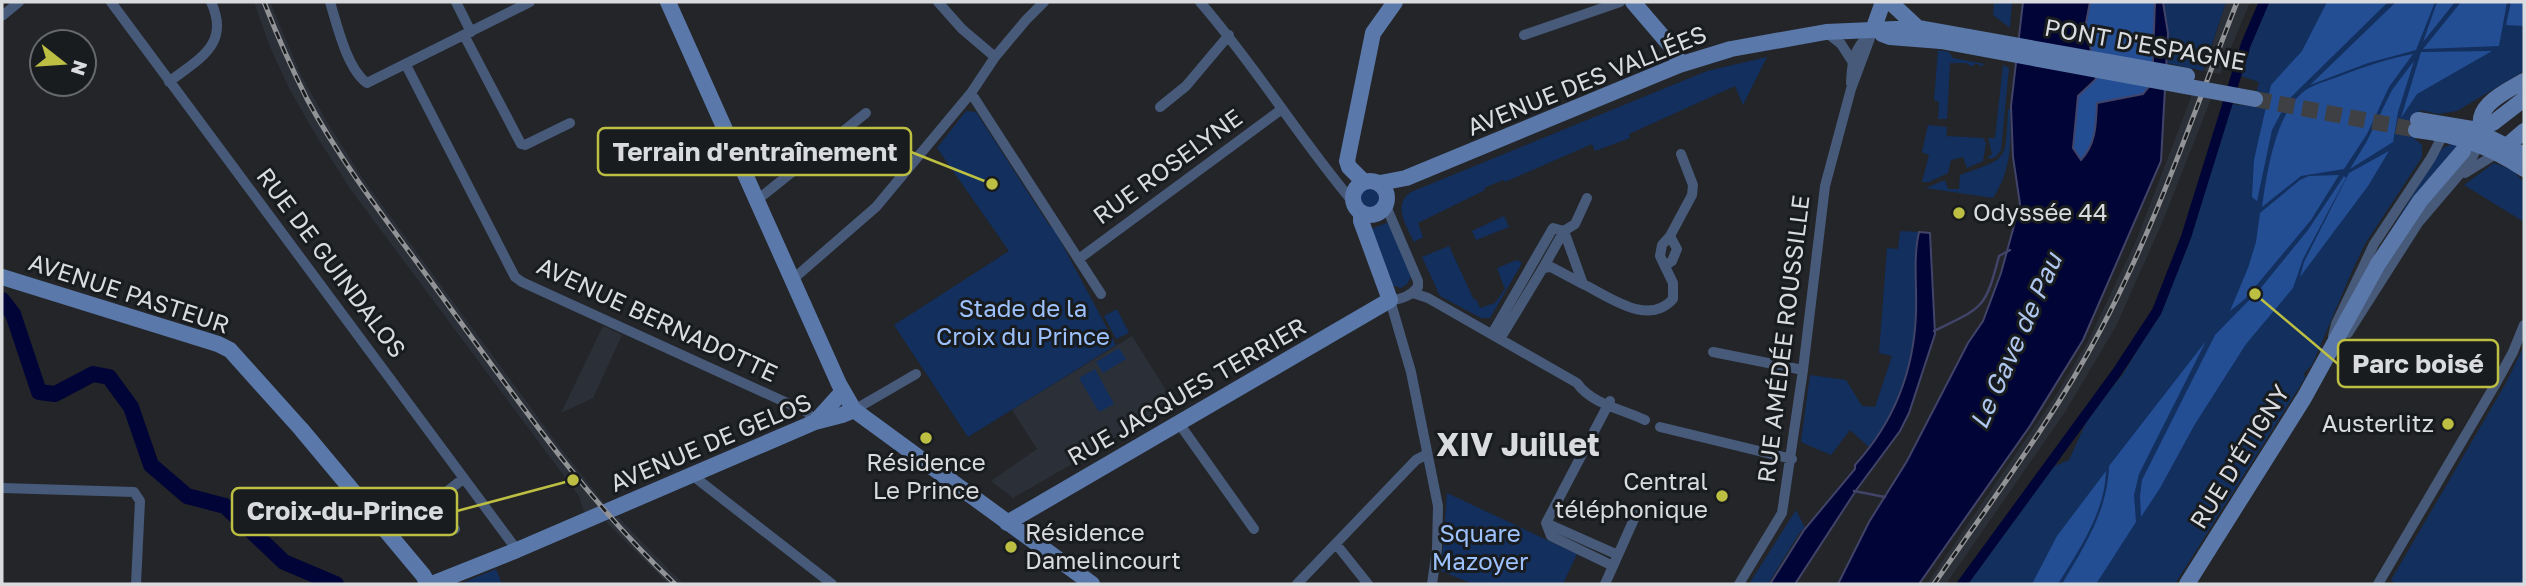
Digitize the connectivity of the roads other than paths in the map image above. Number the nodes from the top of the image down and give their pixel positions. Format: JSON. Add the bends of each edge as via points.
{"nodes":[{"id":1,"x":19,"y":2,"type":"edge"},
{"id":2,"x":111,"y":2,"type":"edge"},
{"id":3,"x":211,"y":2,"type":"edge"},
{"id":4,"x":330,"y":2,"type":"edge"},
{"id":5,"x":456,"y":2,"type":"edge"},
{"id":6,"x":530,"y":2,"type":"edge"},
{"id":7,"x":668,"y":2,"type":"edge"},
{"id":8,"x":938,"y":2,"type":"edge"},
{"id":9,"x":1044,"y":2,"type":"edge"},
{"id":10,"x":1200,"y":2,"type":"edge"},
{"id":11,"x":1395,"y":2,"type":"edge"},
{"id":12,"x":1620,"y":2,"type":"edge"},
{"id":13,"x":1633,"y":2,"type":"edge"},
{"id":14,"x":1883,"y":2,"type":"edge"},
{"id":15,"x":1890,"y":2,"type":"edge"},
{"id":16,"x":2,"y":16,"type":"edge"},
{"id":17,"x":1918,"y":28,"type":"junction"},
{"id":18,"x":1873,"y":30,"type":"junction"},
{"id":19,"x":1826,"y":32,"type":"junction"},
{"id":20,"x":468,"y":34,"type":"junction"},
{"id":21,"x":1229,"y":35,"type":"junction"},
{"id":22,"x":1524,"y":35,"type":"dead end"},
{"id":23,"x":1941,"y":36,"type":"junction"},
{"id":24,"x":995,"y":57,"type":"junction"},
{"id":25,"x":1852,"y":61,"type":"junction"},
{"id":26,"x":406,"y":65,"type":"junction"},
{"id":27,"x":1679,"y":65,"type":"junction"},
{"id":28,"x":2524,"y":81,"type":"edge"},
{"id":29,"x":169,"y":82,"type":"junction"},
{"id":30,"x":1851,"y":89,"type":"junction"},
{"id":31,"x":971,"y":93,"type":"junction"},
{"id":32,"x":2257,"y":94,"type":"tunnel mouth"},
{"id":33,"x":2494,"y":99,"type":"junction"},
{"id":34,"x":2524,"y":99,"type":"edge"},
{"id":35,"x":1160,"y":107,"type":"dead end"},
{"id":36,"x":1282,"y":110,"type":"junction"},
{"id":37,"x":866,"y":113,"type":"dead end"},
{"id":38,"x":570,"y":123,"type":"dead end"},
{"id":39,"x":2431,"y":128,"type":"junction"},
{"id":40,"x":2524,"y":131,"type":"edge"},
{"id":41,"x":2485,"y":134,"type":"junction"},
{"id":42,"x":2503,"y":149,"type":"junction"},
{"id":43,"x":2463,"y":151,"type":"dead end"},
{"id":44,"x":1681,"y":154,"type":"dead end"},
{"id":45,"x":2524,"y":155,"type":"edge"},
{"id":46,"x":2524,"y":169,"type":"edge"},
{"id":47,"x":2457,"y":178,"type":"junction"},
{"id":48,"x":1379,"y":191,"type":"junction"},
{"id":49,"x":1587,"y":198,"type":"dead end"},
{"id":50,"x":756,"y":201,"type":"junction"},
{"id":51,"x":1357,"y":208,"type":"junction"},
{"id":52,"x":1564,"y":231,"type":"junction"},
{"id":53,"x":1080,"y":258,"type":"junction"},
{"id":54,"x":1543,"y":268,"type":"junction"},
{"id":55,"x":2,"y":277,"type":"edge"},
{"id":56,"x":792,"y":279,"type":"junction"},
{"id":57,"x":1583,"y":284,"type":"junction"},
{"id":58,"x":1416,"y":290,"type":"junction"},
{"id":59,"x":1101,"y":294,"type":"dead end"},
{"id":60,"x":1390,"y":300,"type":"junction"},
{"id":61,"x":2524,"y":325,"type":"edge"},
{"id":62,"x":1496,"y":336,"type":"junction"},
{"id":63,"x":1713,"y":352,"type":"dead end"},
{"id":64,"x":2329,"y":353,"type":"junction"},
{"id":65,"x":1804,"y":370,"type":"junction"},
{"id":66,"x":916,"y":374,"type":"dead end"},
{"id":67,"x":843,"y":391,"type":"junction"},
{"id":68,"x":1610,"y":402,"type":"junction"},
{"id":69,"x":854,"y":410,"type":"junction"},
{"id":70,"x":1640,"y":418,"type":"dead end"},
{"id":71,"x":815,"y":422,"type":"junction"},
{"id":72,"x":1178,"y":422,"type":"junction"},
{"id":73,"x":1660,"y":427,"type":"dead end"},
{"id":74,"x":1427,"y":454,"type":"junction"},
{"id":75,"x":1791,"y":459,"type":"junction"},
{"id":76,"x":692,"y":475,"type":"junction"},
{"id":77,"x":464,"y":478,"type":"junction"},
{"id":78,"x":2,"y":488,"type":"edge"},
{"id":79,"x":1639,"y":508,"type":"dead end"},
{"id":80,"x":1007,"y":523,"type":"junction"},
{"id":81,"x":455,"y":528,"type":"dead end"},
{"id":82,"x":1254,"y":529,"type":"dead end"},
{"id":83,"x":1336,"y":544,"type":"junction"},
{"id":84,"x":517,"y":550,"type":"junction"},
{"id":85,"x":1616,"y":561,"type":"junction"},
{"id":86,"x":136,"y":584,"type":"edge"},
{"id":87,"x":430,"y":584,"type":"edge"},
{"id":88,"x":832,"y":584,"type":"edge"},
{"id":89,"x":1092,"y":584,"type":"edge"},
{"id":90,"x":1297,"y":584,"type":"edge"},
{"id":91,"x":1368,"y":584,"type":"edge"},
{"id":92,"x":1432,"y":584,"type":"edge"},
{"id":93,"x":1605,"y":584,"type":"edge"},
{"id":94,"x":1739,"y":584,"type":"edge"},
{"id":95,"x":2187,"y":584,"type":"edge"},
{"id":96,"x":2378,"y":584,"type":"edge"}],
"edges":[{"from":1,"to":16,"type":"street"},
{"from":2,"to":29,"type":"street","name":"RUE DE GUINDALOS"},
{"from":3,"to":29,"type":"street","via":[[217,37],[210,49]]},
{"from":4,"to":26,"type":"street","via":[[340,38],[363,81],[372,83]]},
{"from":5,"to":20,"type":"street"},
{"from":6,"to":20,"type":"street"},
{"from":7,"to":50,"type":"street"},
{"from":8,"to":24,"type":"street"},
{"from":9,"to":24,"type":"street"},
{"from":10,"to":21,"type":"street"},
{"from":11,"to":48,"type":"street","via":[[1373,33],[1347,161]]},
{"from":12,"to":22,"type":"street"},
{"from":13,"to":27,"type":"street","via":[[1675,51]]},
{"from":14,"to":18,"type":"street"},
{"from":15,"to":17,"type":"street"},
{"from":17,"to":18,"type":"street","name":"AVENUE DES VALLÉES"},
{"from":17,"to":23,"type":"street","name":"AVENUE DES VALLÉES"},
{"from":18,"to":19,"type":"street","name":"AVENUE DES VALLÉES"},
{"from":18,"to":23,"type":"street","name":"AVENUE DES VALLÉES","via":[[1890,37]]},
{"from":18,"to":25,"type":"street","via":[[1857,47]]},
{"from":18,"to":30,"type":"street","name":"RUE AMÉDÉE ROUSSILLE"},
{"from":19,"to":25,"type":"street","via":[[1842,44]]},
{"from":19,"to":27,"type":"street","name":"AVENUE DES VALLÉES","via":[[1731,49]]},
{"from":20,"to":26,"type":"street"},
{"from":20,"to":38,"type":"street","via":[[521,144]]},
{"from":21,"to":35,"type":"street","via":[[1186,86]]},
{"from":21,"to":36,"type":"street"},
{"from":23,"to":32,"type":"street","name":"PONT D'ESPAGNE","bridge":true},
{"from":24,"to":31,"type":"street"},
{"from":25,"to":30,"type":"street","name":"RUE AMÉDÉE ROUSSILLE"},
{"from":26,"to":71,"type":"street","name":"AVENUE BERNADOTTE","via":[[515,277],[807,412]]},
{"from":27,"to":48,"type":"street","name":"AVENUE DES VALLÉES"},
{"from":28,"to":33,"type":"street"},
{"from":29,"to":77,"type":"street","name":"RUE DE GUINDALOS"},
{"from":30,"to":65,"type":"street","name":"RUE AMÉDÉE ROUSSILLE","via":[[1825,186]]},
{"from":31,"to":53,"type":"street"},
{"from":31,"to":56,"type":"street","via":[[876,207]]},
{"from":33,"to":39,"type":"street"},
{"from":33,"to":41,"type":"street","via":[[2480,118]]},
{"from":34,"to":41,"type":"street"},
{"from":36,"to":51,"type":"street"},
{"from":36,"to":53,"type":"street","name":"RUE ROSELYNE"},
{"from":37,"to":50,"type":"street"},
{"from":39,"to":41,"type":"street"},
{"from":39,"to":64,"type":"street","name":"RUE D'ÉTIGNY","via":[[2435,150],[2369,253],[2336,324]]},
{"from":40,"to":42,"type":"street"},
{"from":41,"to":42,"type":"street"},
{"from":41,"to":47,"type":"street","name":"RUE D'ÉTIGNY"},
{"from":42,"to":45,"type":"street"},
{"from":42,"to":46,"type":"street"},
{"from":42,"to":47,"type":"street","name":"RUE D'ÉTIGNY"},
{"from":43,"to":64,"type":"street","via":[[2406,220]]},
{"from":44,"to":57,"type":"street","via":[[1693,185],[1692,195],[1660,256],[1673,283],[1673,299],[1653,312],[1639,310]]},
{"from":47,"to":64,"type":"street","name":"RUE D'ÉTIGNY","via":[[2423,217],[2347,334]]},
{"from":48,"to":51,"type":"street","via":[[1355,190]]},
{"from":48,"to":51,"type":"street","name":"AVENUE DES VALLÉES","via":[[1378,215],[1366,215]]},
{"from":48,"to":58,"type":"street","via":[[1418,281]]},
{"from":49,"to":52,"type":"street","via":[[1575,224]]},
{"from":50,"to":56,"type":"street"},
{"from":51,"to":60,"type":"street"},
{"from":52,"to":54,"type":"street"},
{"from":52,"to":57,"type":"street"},
{"from":52,"to":62,"type":"street","via":[[1553,228]]},
{"from":53,"to":59,"type":"street"},
{"from":54,"to":57,"type":"street","via":[[1551,267]]},
{"from":54,"to":62,"type":"street"},
{"from":55,"to":87,"type":"street","name":"AVENUE PASTEUR","via":[[218,344],[236,354]]},
{"from":56,"to":67,"type":"street"},
{"from":58,"to":60,"type":"street","via":[[1401,300]]},
{"from":58,"to":62,"type":"street"},
{"from":60,"to":72,"type":"street","name":"RUE JACQUES TERRIER"},
{"from":60,"to":74,"type":"street"},
{"from":61,"to":96,"type":"street","via":[[2501,374]]},
{"from":62,"to":68,"type":"street"},
{"from":63,"to":65,"type":"street"},
{"from":64,"to":95,"type":"street","name":"RUE D'ÉTIGNY"},
{"from":65,"to":75,"type":"street","name":"RUE AMÉDÉE ROUSSILLE"},
{"from":66,"to":69,"type":"street"},
{"from":67,"to":69,"type":"street"},
{"from":67,"to":71,"type":"street"},
{"from":68,"to":70,"type":"street"},
{"from":68,"to":85,"type":"street","via":[[1546,523]]},
{"from":69,"to":71,"type":"street","name":"AVENUE DE GELOS"},
{"from":69,"to":80,"type":"street"},
{"from":71,"to":76,"type":"street","name":"AVENUE DE GELOS"},
{"from":72,"to":80,"type":"street","name":"RUE JACQUES TERRIER"},
{"from":72,"to":82,"type":"street"},
{"from":73,"to":75,"type":"street"},
{"from":74,"to":83,"type":"street"},
{"from":74,"to":92,"type":"street","via":[[1438,506]]},
{"from":75,"to":94,"type":"street","name":"RUE AMÉDÉE ROUSSILLE","via":[[1783,513]]},
{"from":76,"to":84,"type":"street","name":"AVENUE DE GELOS"},
{"from":76,"to":88,"type":"street"},
{"from":77,"to":81,"type":"street","via":[[428,510],[439,526]]},
{"from":77,"to":84,"type":"street","name":"RUE DE GUINDALOS"},
{"from":78,"to":86,"type":"street","via":[[134,492],[140,501]]},
{"from":79,"to":85,"type":"street"},
{"from":80,"to":89,"type":"street"},
{"from":83,"to":90,"type":"street"},
{"from":83,"to":91,"type":"street"},
{"from":84,"to":87,"type":"street","name":"AVENUE DE GELOS"},
{"from":85,"to":93,"type":"street"}]}
